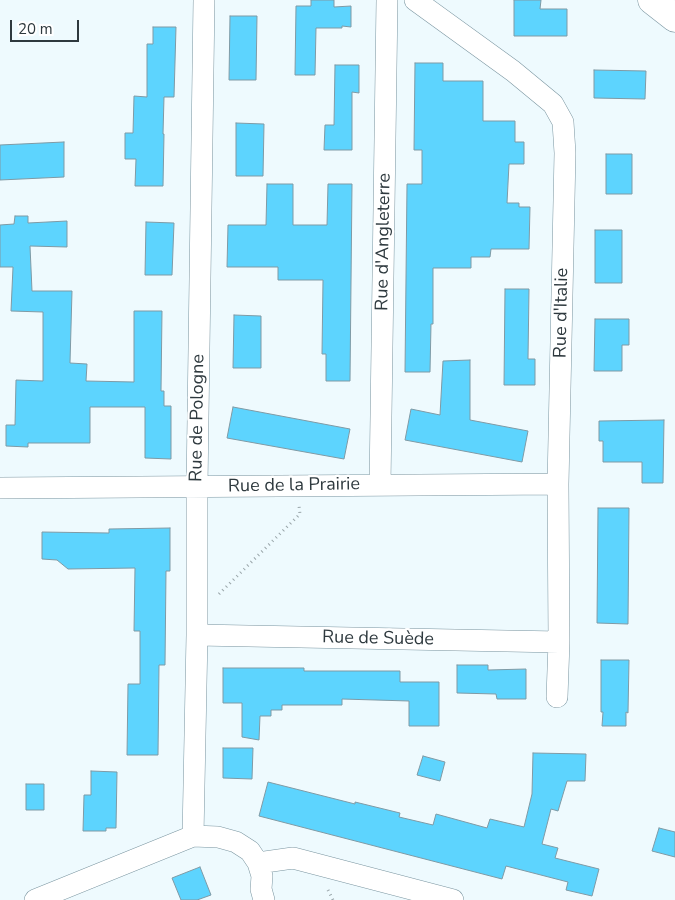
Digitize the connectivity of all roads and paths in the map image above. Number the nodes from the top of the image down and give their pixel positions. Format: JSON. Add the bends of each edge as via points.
{"nodes":[{"id":1,"x":204,"y":0,"type":"edge"},
{"id":2,"x":387,"y":0,"type":"edge"},
{"id":3,"x":415,"y":0,"type":"edge"},
{"id":4,"x":652,"y":0,"type":"edge"},
{"id":5,"x":675,"y":18,"type":"edge"},
{"id":6,"x":558,"y":484,"type":"junction"},
{"id":7,"x":380,"y":485,"type":"junction"},
{"id":8,"x":300,"y":486,"type":"junction"},
{"id":9,"x":197,"y":487,"type":"junction"},
{"id":10,"x":0,"y":488,"type":"edge"},
{"id":11,"x":197,"y":625,"type":"junction"},
{"id":12,"x":559,"y":642,"type":"junction"},
{"id":13,"x":557,"y":697,"type":"dead end"},
{"id":14,"x":193,"y":836,"type":"junction"},
{"id":15,"x":258,"y":863,"type":"junction"},
{"id":16,"x":259,"y":896,"type":"edge"},
{"id":17,"x":35,"y":900,"type":"edge"},
{"id":18,"x":453,"y":900,"type":"edge"}],
"edges":[{"from":1,"to":9,"type":"street","name":"Rue de Pologne"},
{"from":2,"to":7,"type":"street","name":"Rue d'Angleterre"},
{"from":3,"to":6,"type":"street","name":"Rue d'Italie","via":[[513,71],[553,104],[563,122]]},
{"from":4,"to":5,"type":"highway"},
{"from":6,"to":7,"type":"street","name":"Rue de la Prairie"},
{"from":6,"to":12,"type":"street","name":"Rue d'Italie"},
{"from":7,"to":8,"type":"street","name":"Rue de la Prairie"},
{"from":8,"to":9,"type":"street","name":"Rue de la Prairie"},
{"from":8,"to":11,"type":"path","via":[[300,514]]},
{"from":9,"to":10,"type":"street","name":"Rue de la Prairie"},
{"from":9,"to":11,"type":"street","name":"Rue de Pologne"},
{"from":11,"to":12,"type":"street","name":"Rue de Suède"},
{"from":11,"to":14,"type":"street","name":"Rue de Pologne"},
{"from":12,"to":13,"type":"street","name":"Rue d'Italie"},
{"from":14,"to":15,"type":"street","via":[[236,842]]},
{"from":14,"to":17,"type":"street"},
{"from":15,"to":16,"type":"street","via":[[262,876]]},
{"from":15,"to":18,"type":"street","via":[[293,858]]}]}
